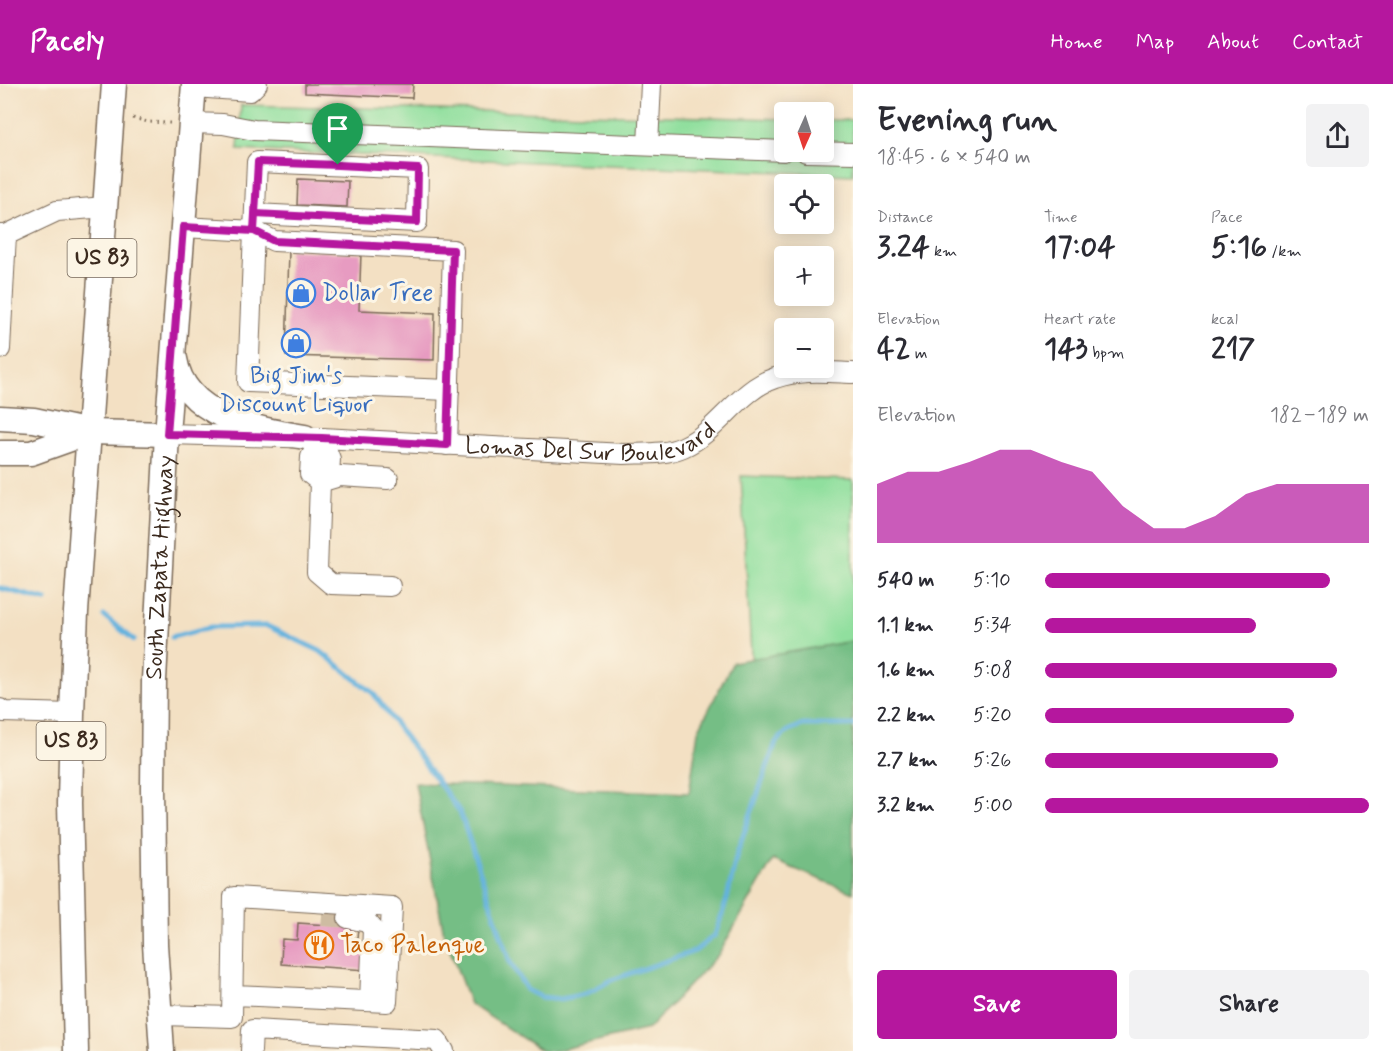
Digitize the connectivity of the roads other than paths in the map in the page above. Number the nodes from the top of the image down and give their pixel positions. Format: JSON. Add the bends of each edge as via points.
{"nodes":[{"id":1,"x":114,"y":84,"type":"edge"},
{"id":2,"x":257,"y":84,"type":"edge"},
{"id":3,"x":651,"y":84,"type":"edge"},
{"id":4,"x":194,"y":85,"type":"edge"},
{"id":5,"x":190,"y":123,"type":"junction"},
{"id":6,"x":648,"y":145,"type":"junction"},
{"id":7,"x":774,"y":151,"type":"edge"},
{"id":8,"x":834,"y":153,"type":"edge"},
{"id":9,"x":853,"y":153,"type":"edge"},
{"id":10,"x":105,"y":207,"type":"junction"},
{"id":11,"x":254,"y":223,"type":"junction"},
{"id":12,"x":183,"y":227,"type":"junction"},
{"id":13,"x":3,"y":235,"type":"edge"},
{"id":14,"x":2,"y":270,"type":"edge"},
{"id":15,"x":2,"y":290,"type":"edge"},
{"id":16,"x":1,"y":311,"type":"edge"},
{"id":17,"x":0,"y":333,"type":"edge"},
{"id":18,"x":174,"y":342,"type":"junction"},
{"id":19,"x":0,"y":349,"type":"edge"},
{"id":20,"x":853,"y":373,"type":"edge"},
{"id":21,"x":449,"y":390,"type":"junction"},
{"id":22,"x":0,"y":418,"type":"edge"},
{"id":23,"x":90,"y":432,"type":"junction"},
{"id":24,"x":167,"y":434,"type":"junction"},
{"id":25,"x":313,"y":438,"type":"junction"},
{"id":26,"x":447,"y":445,"type":"junction"},
{"id":27,"x":0,"y":453,"type":"edge"},
{"id":28,"x":388,"y":479,"type":"dead end"},
{"id":29,"x":320,"y":482,"type":"junction"},
{"id":30,"x":390,"y":586,"type":"dead end"},
{"id":31,"x":1,"y":710,"type":"edge"},
{"id":32,"x":72,"y":714,"type":"junction"},
{"id":33,"x":322,"y":916,"type":"tunnel mouth"},
{"id":34,"x":234,"y":918,"type":"junction"},
{"id":35,"x":348,"y":918,"type":"tunnel mouth"},
{"id":36,"x":234,"y":995,"type":"junction"},
{"id":37,"x":370,"y":1001,"type":"junction"},
{"id":38,"x":161,"y":1015,"type":"junction"},
{"id":39,"x":232,"y":1017,"type":"junction"},
{"id":40,"x":252,"y":1030,"type":"junction"},
{"id":41,"x":294,"y":1042,"type":"edge"},
{"id":42,"x":399,"y":1045,"type":"edge"},
{"id":43,"x":76,"y":1051,"type":"edge"},
{"id":44,"x":162,"y":1051,"type":"edge"},
{"id":45,"x":251,"y":1051,"type":"edge"},
{"id":46,"x":444,"y":1051,"type":"edge"}],
"edges":[{"from":1,"to":10,"type":"main road","number":"US 83"},
{"from":2,"to":4,"type":"street","via":[[250,91]]},
{"from":3,"to":6,"type":"street"},
{"from":4,"to":5,"type":"main road","name":"South Zapata Highway"},
{"from":5,"to":6,"type":"street","via":[[266,130]]},
{"from":5,"to":12,"type":"main road","name":"South Zapata Highway"},
{"from":6,"to":7,"type":"street"},
{"from":8,"to":9,"type":"street"},
{"from":10,"to":13,"type":"street","via":[[57,211]]},
{"from":10,"to":23,"type":"main road","number":"US 83"},
{"from":11,"to":11,"type":"street","via":[[258,162],[418,169],[417,222]]},
{"from":11,"to":12,"type":"street"},
{"from":11,"to":21,"type":"street","via":[[274,241],[453,250]]},
{"from":11,"to":21,"type":"street","via":[[248,382]]},
{"from":12,"to":18,"type":"main road","name":"South Zapata Highway"},
{"from":13,"to":14,"type":"street"},
{"from":14,"to":15,"type":"street"},
{"from":15,"to":16,"type":"street"},
{"from":16,"to":17,"type":"street"},
{"from":17,"to":19,"type":"street"},
{"from":18,"to":24,"type":"main road","name":"South Zapata Highway"},
{"from":18,"to":25,"type":"main road","via":[[180,378],[200,402],[251,426]]},
{"from":20,"to":26,"type":"street","name":"Lomas Del Sur Boulevard","via":[[804,371],[774,378],[753,389],[702,436],[664,452],[624,454]]},
{"from":21,"to":26,"type":"street"},
{"from":22,"to":23,"type":"main road","name":"Lomas Del Sur Boulevard","via":[[34,420]]},
{"from":23,"to":24,"type":"main road","name":"Lomas Del Sur Boulevard"},
{"from":23,"to":27,"type":"main road","name":"Lomas Del Sur Boulevard","via":[[31,453]]},
{"from":23,"to":32,"type":"main road","number":"US 83"},
{"from":24,"to":25,"type":"street","name":"Lomas Del Sur Boulevard"},
{"from":24,"to":38,"type":"main road","name":"South Zapata Highway","via":[[154,680],[155,944]]},
{"from":25,"to":26,"type":"street","name":"Lomas Del Sur Boulevard"},
{"from":25,"to":29,"type":"street","via":[[310,474]]},
{"from":28,"to":29,"type":"street","via":[[340,476]]},
{"from":29,"to":30,"type":"street","via":[[317,572],[331,584]]},
{"from":31,"to":32,"type":"street"},
{"from":32,"to":43,"type":"main road","number":"US 83","via":[[70,803]]},
{"from":33,"to":34,"type":"street","via":[[252,911]]},
{"from":34,"to":36,"type":"street"},
{"from":34,"to":37,"type":"street","via":[[234,897],[392,907],[387,1002]]},
{"from":35,"to":37,"type":"street","via":[[367,922],[373,929]]},
{"from":36,"to":37,"type":"street"},
{"from":36,"to":39,"type":"street"},
{"from":38,"to":39,"type":"street"},
{"from":38,"to":44,"type":"main road","name":"South Zapata Highway"},
{"from":39,"to":40,"type":"street"},
{"from":40,"to":41,"type":"street"},
{"from":40,"to":45,"type":"street"},
{"from":41,"to":42,"type":"street"},
{"from":42,"to":46,"type":"street","via":[[436,1040]]}]}
